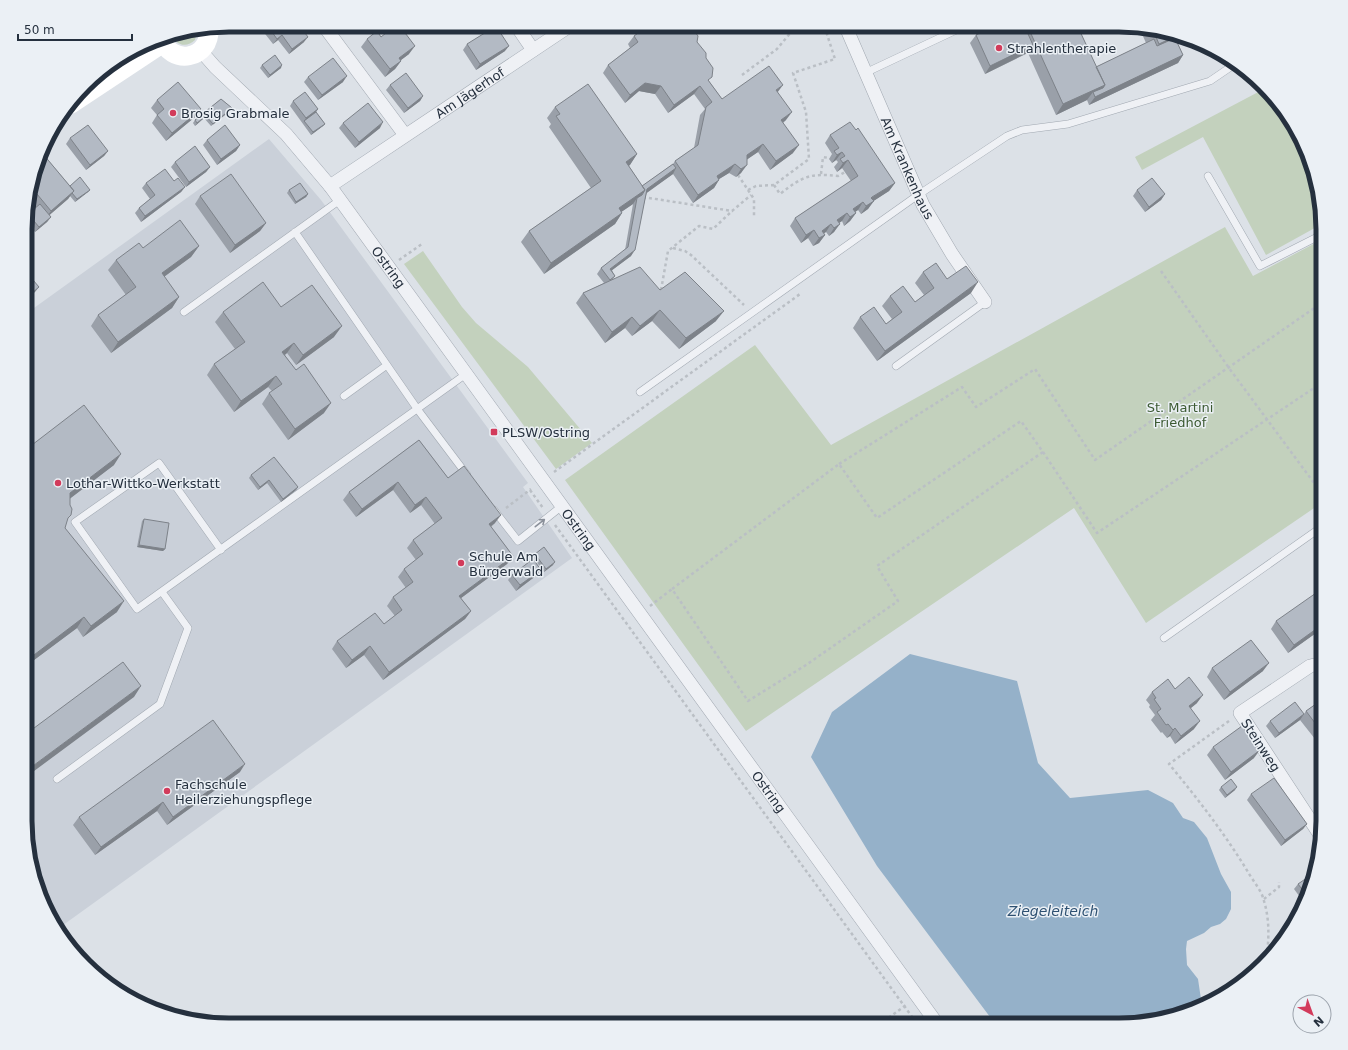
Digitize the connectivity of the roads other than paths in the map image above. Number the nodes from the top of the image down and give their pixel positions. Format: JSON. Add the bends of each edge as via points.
{"nodes":[{"id":1,"x":328,"y":32,"type":"edge"},
{"id":2,"x":521,"y":32,"type":"edge"},
{"id":3,"x":560,"y":32,"type":"edge"},
{"id":4,"x":848,"y":32,"type":"edge"},
{"id":5,"x":952,"y":32,"type":"edge"},
{"id":6,"x":209,"y":33,"type":"edge"},
{"id":7,"x":164,"y":43,"type":"edge"},
{"id":8,"x":149,"y":49,"type":"edge"},
{"id":9,"x":533,"y":50,"type":"junction"},
{"id":10,"x":201,"y":51,"type":"junction"},
{"id":11,"x":1231,"y":67,"type":"edge"},
{"id":12,"x":865,"y":73,"type":"junction"},
{"id":13,"x":88,"y":92,"type":"edge"},
{"id":14,"x":405,"y":135,"type":"junction"},
{"id":15,"x":1208,"y":176,"type":"dead end"},
{"id":16,"x":330,"y":186,"type":"junction"},
{"id":17,"x":918,"y":196,"type":"junction"},
{"id":18,"x":340,"y":200,"type":"junction"},
{"id":19,"x":296,"y":232,"type":"junction"},
{"id":20,"x":1316,"y":238,"type":"edge"},
{"id":21,"x":984,"y":302,"type":"joint"},
{"id":22,"x":184,"y":312,"type":"dead end"},
{"id":23,"x":387,"y":365,"type":"junction"},
{"id":24,"x":896,"y":366,"type":"dead end"},
{"id":25,"x":466,"y":374,"type":"junction"},
{"id":26,"x":640,"y":392,"type":"dead end"},
{"id":27,"x":344,"y":396,"type":"dead end"},
{"id":28,"x":418,"y":410,"type":"junction"},
{"id":29,"x":474,"y":483,"type":"edge"},
{"id":30,"x":488,"y":502,"type":"edge"},
{"id":31,"x":562,"y":506,"type":"junction"},
{"id":32,"x":1316,"y":531,"type":"edge"},
{"id":33,"x":221,"y":550,"type":"junction"},
{"id":34,"x":162,"y":592,"type":"junction"},
{"id":35,"x":1164,"y":638,"type":"dead end"},
{"id":36,"x":1316,"y":665,"type":"edge"},
{"id":37,"x":57,"y":779,"type":"dead end"},
{"id":38,"x":1316,"y":829,"type":"edge"},
{"id":39,"x":933,"y":1018,"type":"edge"}],
"edges":[{"from":1,"to":14,"type":"street"},
{"from":2,"to":9,"type":"street"},
{"from":3,"to":9,"type":"street","name":"Am Jägerhof"},
{"from":4,"to":12,"type":"street","name":"Am Krankenhaus"},
{"from":5,"to":12,"type":"lane"},
{"from":6,"to":10,"type":"main road","via":[[206,45]]},
{"from":7,"to":10,"type":"main road","via":[[167,49],[180,56],[194,55]]},
{"from":8,"to":13,"type":"main road"},
{"from":9,"to":14,"type":"street","name":"Am Jägerhof"},
{"from":10,"to":16,"type":"street","name":"Ostring","via":[[286,134]]},
{"from":11,"to":17,"type":"lane","via":[[1210,81],[1068,124],[1022,130],[1007,136]]},
{"from":12,"to":17,"type":"street","name":"Am Krankenhaus"},
{"from":14,"to":16,"type":"street","name":"Am Jägerhof"},
{"from":15,"to":20,"type":"lane","via":[[1260,266]]},
{"from":16,"to":18,"type":"street","name":"Ostring"},
{"from":17,"to":21,"type":"street","name":"Am Krankenhaus"},
{"from":17,"to":26,"type":"lane"},
{"from":18,"to":19,"type":"lane"},
{"from":18,"to":25,"type":"street","name":"Ostring"},
{"from":19,"to":22,"type":"lane"},
{"from":19,"to":23,"type":"lane"},
{"from":21,"to":24,"type":"lane"},
{"from":23,"to":27,"type":"lane"},
{"from":23,"to":28,"type":"lane"},
{"from":25,"to":28,"type":"lane"},
{"from":25,"to":31,"type":"street","name":"Ostring"},
{"from":28,"to":29,"type":"lane"},
{"from":28,"to":33,"type":"lane"},
{"from":30,"to":31,"type":"lane","one_way":true,"via":[[518,541]]},
{"from":31,"to":39,"type":"street","name":"Ostring"},
{"from":32,"to":35,"type":"lane"},
{"from":33,"to":34,"type":"lane"},
{"from":33,"to":34,"type":"lane","via":[[159,463],[75,522],[137,609]]},
{"from":34,"to":37,"type":"lane","via":[[188,628],[160,704]]},
{"from":36,"to":38,"type":"street","name":"Steinweg","via":[[1310,666],[1240,713]]}]}
